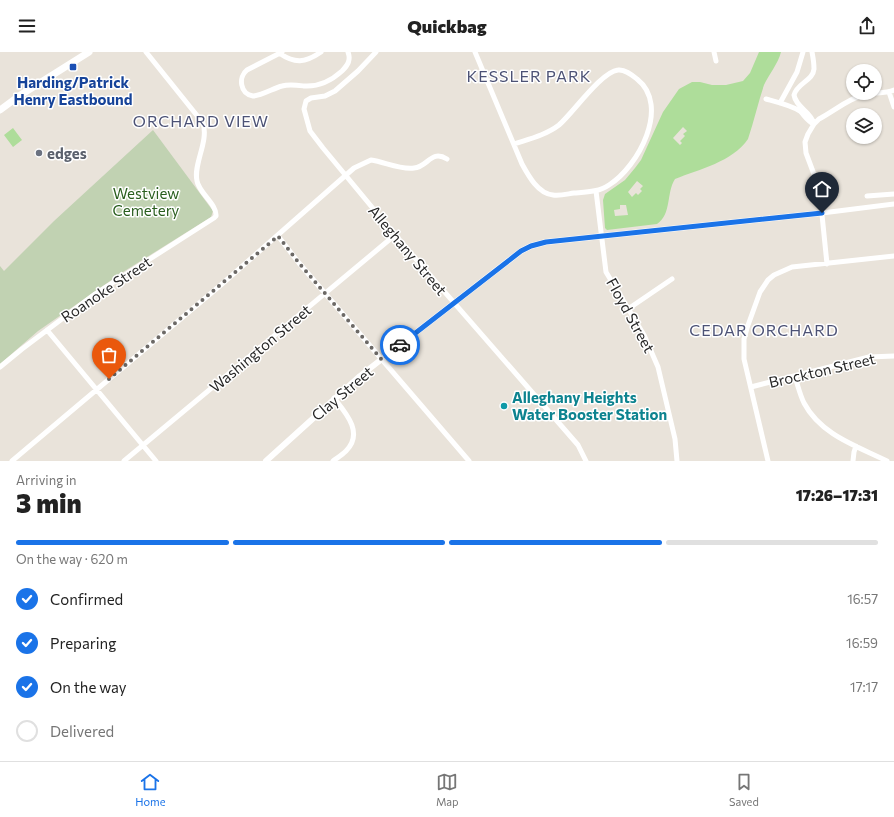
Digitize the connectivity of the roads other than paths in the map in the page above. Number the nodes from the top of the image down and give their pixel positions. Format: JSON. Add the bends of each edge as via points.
{"nodes":[{"id":1,"x":89,"y":52,"type":"edge"},
{"id":2,"x":146,"y":52,"type":"edge"},
{"id":3,"x":322,"y":52,"type":"edge"},
{"id":4,"x":348,"y":52,"type":"edge"},
{"id":5,"x":376,"y":52,"type":"edge"},
{"id":6,"x":476,"y":52,"type":"edge"},
{"id":7,"x":714,"y":52,"type":"edge"},
{"id":8,"x":803,"y":52,"type":"edge"},
{"id":9,"x":812,"y":52,"type":"edge"},
{"id":10,"x":280,"y":53,"type":"edge"},
{"id":11,"x":716,"y":61,"type":"dead end"},
{"id":12,"x":892,"y":91,"type":"edge"},
{"id":13,"x":766,"y":99,"type":"dead end"},
{"id":14,"x":780,"y":103,"type":"junction"},
{"id":15,"x":894,"y":107,"type":"edge"},
{"id":16,"x":0,"y":110,"type":"edge"},
{"id":17,"x":814,"y":124,"type":"junction"},
{"id":18,"x":514,"y":144,"type":"junction"},
{"id":19,"x":447,"y":159,"type":"dead end"},
{"id":20,"x":346,"y":176,"type":"junction"},
{"id":21,"x":596,"y":191,"type":"junction"},
{"id":22,"x":894,"y":194,"type":"edge"},
{"id":23,"x":867,"y":196,"type":"dead end"},
{"id":24,"x":894,"y":204,"type":"edge"},
{"id":25,"x":822,"y":213,"type":"junction"},
{"id":26,"x":395,"y":235,"type":"junction"},
{"id":27,"x":278,"y":236,"type":"junction"},
{"id":28,"x":602,"y":237,"type":"junction"},
{"id":29,"x":894,"y":256,"type":"edge"},
{"id":30,"x":827,"y":264,"type":"junction"},
{"id":31,"x":672,"y":279,"type":"dead end"},
{"id":32,"x":326,"y":293,"type":"junction"},
{"id":33,"x":453,"y":303,"type":"junction"},
{"id":34,"x":628,"y":308,"type":"junction"},
{"id":35,"x":47,"y":330,"type":"junction"},
{"id":36,"x":894,"y":356,"type":"edge"},
{"id":37,"x":382,"y":360,"type":"junction"},
{"id":38,"x":0,"y":367,"type":"edge"},
{"id":39,"x":795,"y":377,"type":"junction"},
{"id":40,"x":751,"y":387,"type":"junction"},
{"id":41,"x":97,"y":389,"type":"junction"},
{"id":42,"x":334,"y":398,"type":"junction"},
{"id":43,"x":144,"y":445,"type":"junction"},
{"id":44,"x":856,"y":446,"type":"junction"},
{"id":45,"x":12,"y":461,"type":"edge"},
{"id":46,"x":124,"y":461,"type":"edge"},
{"id":47,"x":156,"y":461,"type":"edge"},
{"id":48,"x":266,"y":461,"type":"edge"},
{"id":49,"x":333,"y":461,"type":"edge"},
{"id":50,"x":469,"y":461,"type":"edge"},
{"id":51,"x":586,"y":461,"type":"edge"},
{"id":52,"x":677,"y":461,"type":"edge"},
{"id":53,"x":768,"y":461,"type":"edge"},
{"id":54,"x":853,"y":461,"type":"edge"},
{"id":55,"x":887,"y":461,"type":"edge"}],
"edges":[{"from":1,"to":16,"type":"main road"},
{"from":2,"to":35,"type":"street","name":"Roanoke Street","via":[[203,123],[204,133],[196,180],[215,210],[216,216],[96,294]]},
{"from":3,"to":10,"type":"street","via":[[302,61]]},
{"from":4,"to":10,"type":"street","via":[[350,60],[347,66],[325,83],[284,86],[257,95],[246,92],[241,82],[244,74]]},
{"from":5,"to":20,"type":"street","name":"Alleghany Street","via":[[335,91],[311,98],[305,104],[306,116],[313,135]]},
{"from":6,"to":18,"type":"street"},
{"from":7,"to":11,"type":"street"},
{"from":8,"to":14,"type":"street","via":[[797,72]]},
{"from":9,"to":17,"type":"street","via":[[811,77],[798,86],[794,95],[797,103],[813,119]]},
{"from":12,"to":15,"type":"street"},
{"from":12,"to":17,"type":"street","via":[[856,97]]},
{"from":13,"to":14,"type":"street"},
{"from":14,"to":17,"type":"street","via":[[798,110],[807,121]]},
{"from":17,"to":25,"type":"street","via":[[805,142],[806,153],[819,189]]},
{"from":18,"to":21,"type":"street","via":[[525,169],[545,193],[556,196]]},
{"from":18,"to":21,"type":"street","via":[[554,129],[608,73],[619,70],[627,72],[640,82],[648,93],[651,105],[650,123],[643,143],[628,167],[612,183]]},
{"from":19,"to":20,"type":"street","via":[[436,155],[416,168],[371,160],[354,168]]},
{"from":20,"to":26,"type":"street","name":"Alleghany Street"},
{"from":20,"to":27,"type":"street"},
{"from":21,"to":28,"type":"street","name":"Floyd Street"},
{"from":22,"to":23,"type":"street"},
{"from":24,"to":25,"type":"street","name":"Clay Street"},
{"from":25,"to":28,"type":"street","name":"Clay Street"},
{"from":25,"to":30,"type":"street"},
{"from":26,"to":32,"type":"street","name":"Washington Street"},
{"from":26,"to":33,"type":"street","name":"Alleghany Street"},
{"from":27,"to":32,"type":"street"},
{"from":27,"to":41,"type":"street"},
{"from":28,"to":33,"type":"street","name":"Clay Street","via":[[546,242],[521,251]]},
{"from":28,"to":34,"type":"street","name":"Floyd Street","via":[[606,272]]},
{"from":29,"to":30,"type":"street"},
{"from":30,"to":40,"type":"street","via":[[792,267],[774,275],[764,285],[746,328],[744,340],[744,359]]},
{"from":31,"to":34,"type":"street"},
{"from":32,"to":37,"type":"street"},
{"from":32,"to":43,"type":"street","name":"Washington Street"},
{"from":33,"to":37,"type":"street","name":"Clay Street"},
{"from":33,"to":51,"type":"street","name":"Alleghany Street","via":[[578,445]]},
{"from":34,"to":52,"type":"street","name":"Floyd Street","via":[[644,335],[658,367],[675,439]]},
{"from":35,"to":38,"type":"street","name":"Roanoke Street"},
{"from":35,"to":41,"type":"street"},
{"from":36,"to":39,"type":"street","name":"Brockton Street","via":[[869,357]]},
{"from":37,"to":42,"type":"street","name":"Clay Street"},
{"from":37,"to":50,"type":"street"},
{"from":39,"to":40,"type":"street","name":"Brockton Street"},
{"from":39,"to":44,"type":"street","via":[[804,404],[820,425]]},
{"from":40,"to":53,"type":"street"},
{"from":41,"to":43,"type":"street"},
{"from":41,"to":45,"type":"street"},
{"from":42,"to":48,"type":"street","name":"Clay Street"},
{"from":42,"to":49,"type":"street","via":[[350,419],[353,435],[350,446]]},
{"from":43,"to":46,"type":"street","name":"Washington Street"},
{"from":43,"to":47,"type":"street"},
{"from":44,"to":54,"type":"street"},
{"from":44,"to":55,"type":"street"}]}
